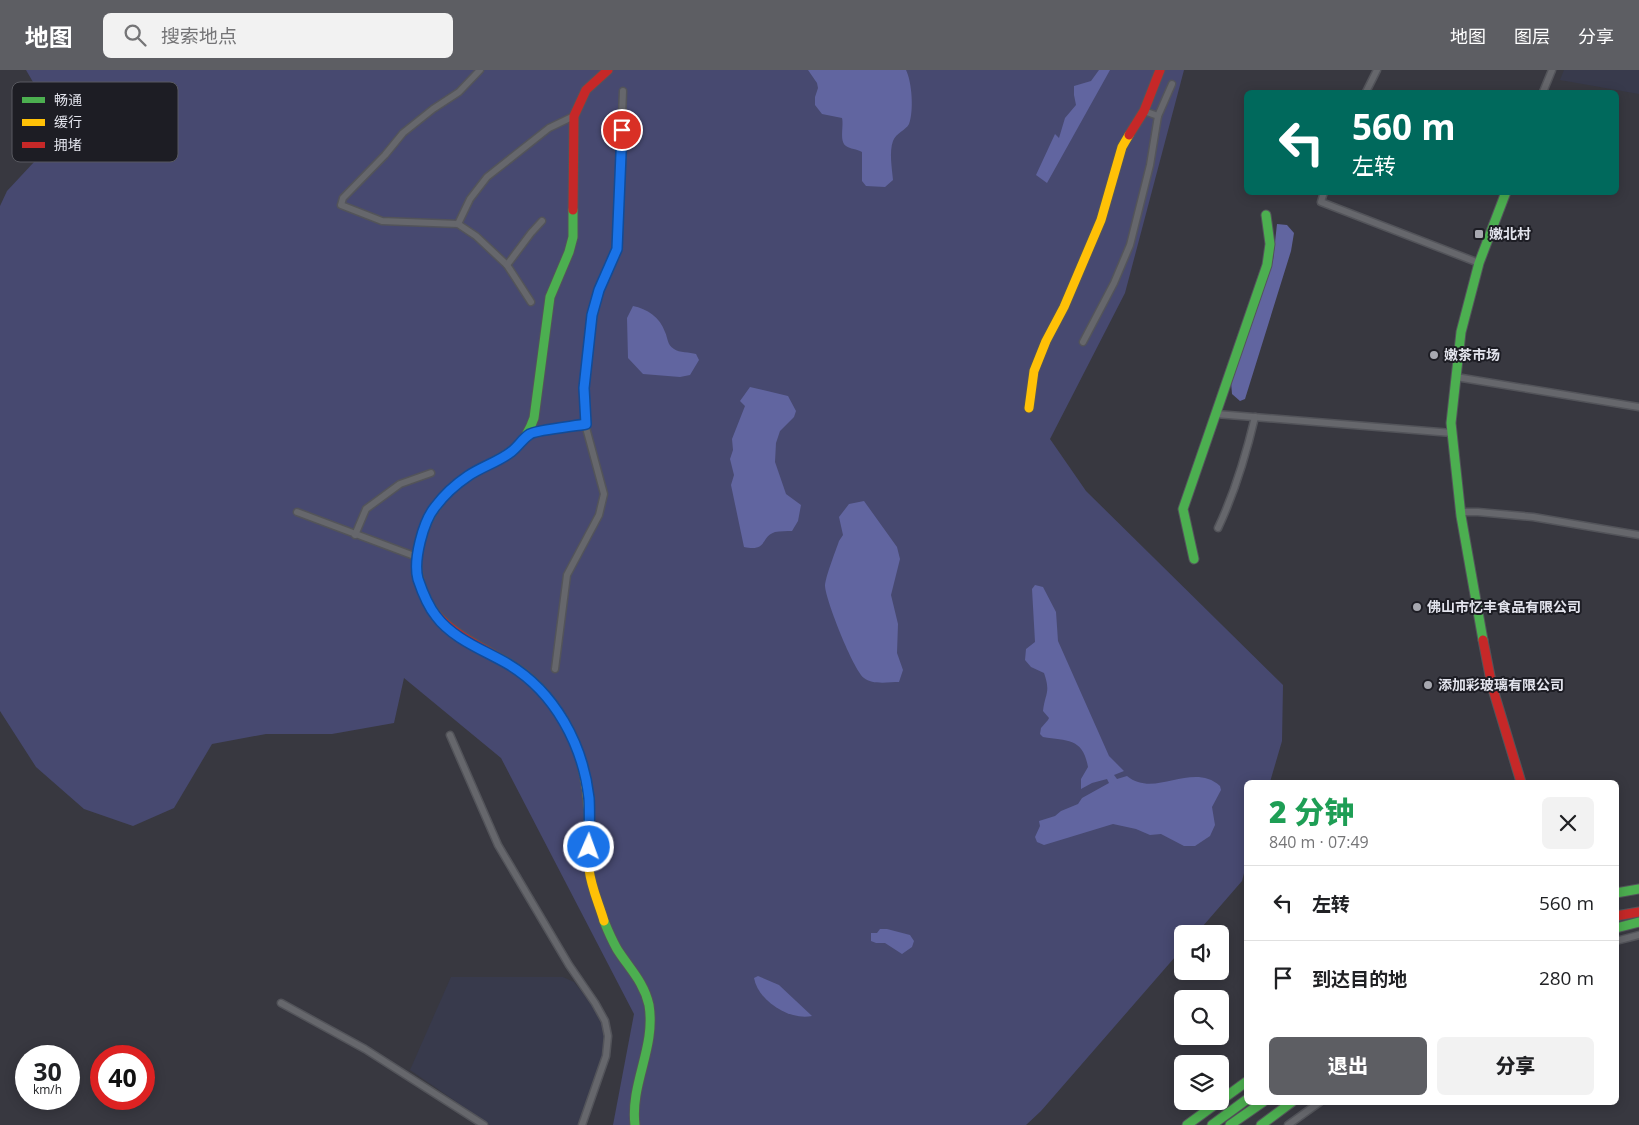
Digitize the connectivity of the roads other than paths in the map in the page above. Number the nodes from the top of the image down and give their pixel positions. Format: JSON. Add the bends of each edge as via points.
{"nodes":[{"id":1,"x":480,"y":70,"type":"edge"},
{"id":2,"x":608,"y":70,"type":"edge"},
{"id":3,"x":1160,"y":70,"type":"edge"},
{"id":4,"x":1377,"y":70,"type":"edge"},
{"id":5,"x":1552,"y":70,"type":"edge"},
{"id":6,"x":1172,"y":84,"type":"dead end"},
{"id":7,"x":623,"y":90,"type":"dead end"},
{"id":8,"x":1367,"y":90,"type":"edge"},
{"id":9,"x":1544,"y":90,"type":"edge"},
{"id":10,"x":1144,"y":111,"type":"junction"},
{"id":11,"x":574,"y":116,"type":"junction"},
{"id":12,"x":1158,"y":116,"type":"junction"},
{"id":13,"x":1323,"y":195,"type":"edge"},
{"id":14,"x":1505,"y":195,"type":"edge"},
{"id":15,"x":1266,"y":215,"type":"dead end"},
{"id":16,"x":542,"y":221,"type":"dead end"},
{"id":17,"x":458,"y":224,"type":"junction"},
{"id":18,"x":1479,"y":263,"type":"junction"},
{"id":19,"x":507,"y":265,"type":"junction"},
{"id":20,"x":531,"y":302,"type":"dead end"},
{"id":21,"x":1083,"y":342,"type":"dead end"},
{"id":22,"x":1456,"y":377,"type":"junction"},
{"id":23,"x":1639,"y":407,"type":"edge"},
{"id":24,"x":1029,"y":408,"type":"dead end"},
{"id":25,"x":1216,"y":414,"type":"junction"},
{"id":26,"x":1255,"y":417,"type":"junction"},
{"id":27,"x":586,"y":424,"type":"junction"},
{"id":28,"x":530,"y":433,"type":"junction"},
{"id":29,"x":1452,"y":433,"type":"junction"},
{"id":30,"x":431,"y":473,"type":"dead end"},
{"id":31,"x":297,"y":512,"type":"dead end"},
{"id":32,"x":1460,"y":512,"type":"junction"},
{"id":33,"x":1218,"y":528,"type":"dead end"},
{"id":34,"x":355,"y":535,"type":"junction"},
{"id":35,"x":1639,"y":535,"type":"edge"},
{"id":36,"x":417,"y":557,"type":"junction"},
{"id":37,"x":1194,"y":559,"type":"dead end"},
{"id":38,"x":555,"y":669,"type":"dead end"},
{"id":39,"x":450,"y":735,"type":"dead end"},
{"id":40,"x":1519,"y":780,"type":"edge"},
{"id":41,"x":1639,"y":889,"type":"edge"},
{"id":42,"x":1619,"y":892,"type":"edge"},
{"id":43,"x":1639,"y":912,"type":"edge"},
{"id":44,"x":1619,"y":915,"type":"edge"},
{"id":45,"x":1639,"y":922,"type":"edge"},
{"id":46,"x":1619,"y":927,"type":"edge"},
{"id":47,"x":1639,"y":935,"type":"edge"},
{"id":48,"x":1619,"y":940,"type":"edge"},
{"id":49,"x":281,"y":1003,"type":"dead end"},
{"id":50,"x":1244,"y":1083,"type":"edge"},
{"id":51,"x":1244,"y":1101,"type":"edge"},
{"id":52,"x":1259,"y":1105,"type":"edge"},
{"id":53,"x":1288,"y":1105,"type":"edge"},
{"id":54,"x":1316,"y":1105,"type":"edge"},
{"id":55,"x":484,"y":1125,"type":"edge"},
{"id":56,"x":582,"y":1125,"type":"edge"},
{"id":57,"x":635,"y":1125,"type":"edge"},
{"id":58,"x":1187,"y":1125,"type":"edge"},
{"id":59,"x":1212,"y":1125,"type":"edge"},
{"id":60,"x":1230,"y":1125,"type":"edge"},
{"id":61,"x":1261,"y":1125,"type":"edge"},
{"id":62,"x":1288,"y":1125,"type":"edge"}],
"edges":[{"from":1,"to":17,"type":"street","via":[[459,92],[403,132],[343,198],[341,205],[382,221]]},
{"from":2,"to":11,"type":"street","via":[[590,83]]},
{"from":3,"to":10,"type":"street"},
{"from":4,"to":8,"type":"street"},
{"from":5,"to":9,"type":"street"},
{"from":6,"to":12,"type":"street"},
{"from":7,"to":27,"type":"street","via":[[617,249],[592,315],[584,388]]},
{"from":10,"to":12,"type":"street"},
{"from":10,"to":24,"type":"street","via":[[1122,147],[1101,220],[1034,371]]},
{"from":11,"to":17,"type":"street","via":[[549,128],[487,177],[470,199]]},
{"from":11,"to":28,"type":"street","via":[[573,238],[550,297]]},
{"from":12,"to":21,"type":"street","via":[[1150,165],[1130,245]]},
{"from":13,"to":18,"type":"street","via":[[1321,202]]},
{"from":14,"to":18,"type":"street"},
{"from":15,"to":25,"type":"street","via":[[1270,244],[1268,264]]},
{"from":16,"to":19,"type":"street"},
{"from":17,"to":19,"type":"street"},
{"from":18,"to":22,"type":"street","via":[[1461,332]]},
{"from":19,"to":20,"type":"street"},
{"from":22,"to":23,"type":"street"},
{"from":22,"to":29,"type":"street"},
{"from":25,"to":26,"type":"street"},
{"from":25,"to":37,"type":"street","via":[[1183,509]]},
{"from":26,"to":29,"type":"street"},
{"from":26,"to":33,"type":"street","via":[[1247,453]]},
{"from":27,"to":28,"type":"street"},
{"from":27,"to":38,"type":"street","via":[[604,494],[599,515],[567,575]]},
{"from":28,"to":36,"type":"street","via":[[513,451],[469,476],[435,507],[427,519]]},
{"from":29,"to":32,"type":"street"},
{"from":30,"to":34,"type":"street","via":[[400,484],[366,509]]},
{"from":31,"to":34,"type":"street"},
{"from":32,"to":35,"type":"street","via":[[1533,517]]},
{"from":32,"to":40,"type":"street","via":[[1492,686]]},
{"from":34,"to":36,"type":"street"},
{"from":36,"to":57,"type":"street","via":[[418,577],[436,617],[463,640],[526,676],[547,696],[569,729],[582,762],[588,797],[590,870],[598,901],[616,948],[638,976],[648,999],[650,1037],[636,1097]]},
{"from":39,"to":56,"type":"street","via":[[498,845],[605,1021],[608,1036],[606,1056]]},
{"from":41,"to":42,"type":"street"},
{"from":43,"to":44,"type":"street"},
{"from":45,"to":46,"type":"street"},
{"from":47,"to":48,"type":"street"},
{"from":49,"to":55,"type":"street","via":[[366,1049]]},
{"from":50,"to":58,"type":"street"},
{"from":51,"to":59,"type":"street"},
{"from":52,"to":60,"type":"street"},
{"from":53,"to":61,"type":"street"},
{"from":54,"to":62,"type":"street"}]}
